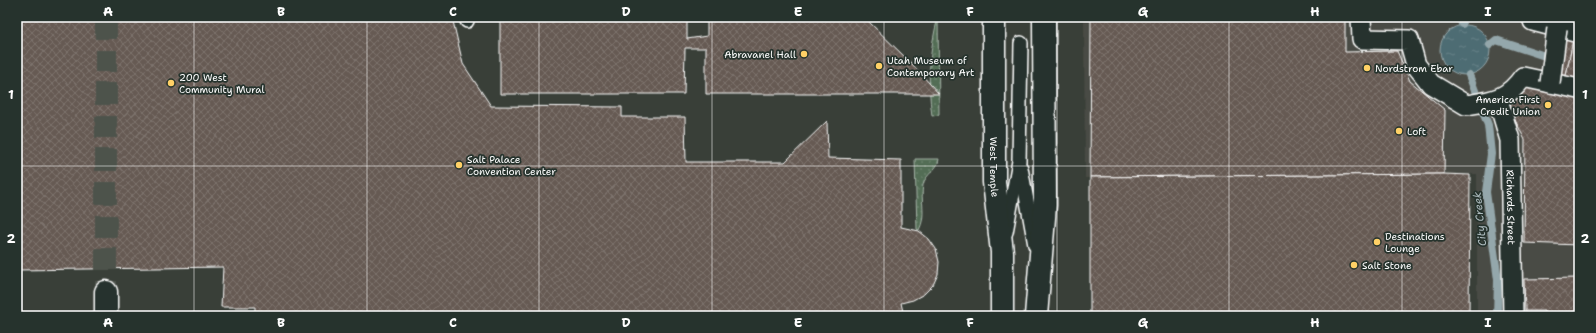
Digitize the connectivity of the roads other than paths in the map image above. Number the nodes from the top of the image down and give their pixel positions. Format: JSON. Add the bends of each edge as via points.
{"nodes":[{"id":1,"x":994,"y":17,"type":"edge"},
{"id":2,"x":1044,"y":17,"type":"edge"},
{"id":3,"x":1361,"y":17,"type":"edge"},
{"id":4,"x":1532,"y":17,"type":"edge"},
{"id":5,"x":1551,"y":32,"type":"junction"},
{"id":6,"x":1579,"y":33,"type":"edge"},
{"id":7,"x":1020,"y":43,"type":"dead end"},
{"id":8,"x":1579,"y":43,"type":"edge"},
{"id":9,"x":1535,"y":70,"type":"dead end"},
{"id":10,"x":1579,"y":80,"type":"edge"},
{"id":11,"x":1550,"y":83,"type":"junction"},
{"id":12,"x":1579,"y":89,"type":"edge"},
{"id":13,"x":1498,"y":100,"type":"junction"},
{"id":14,"x":1019,"y":161,"type":"junction"},
{"id":15,"x":1002,"y":252,"type":"junction"},
{"id":16,"x":1040,"y":266,"type":"junction"},
{"id":17,"x":106,"y":292,"type":"tunnel mouth"},
{"id":18,"x":106,"y":316,"type":"edge"},
{"id":19,"x":1002,"y":316,"type":"edge"},
{"id":20,"x":1036,"y":316,"type":"edge"},
{"id":21,"x":1513,"y":316,"type":"edge"}],
"edges":[{"from":1,"to":15,"type":"main road","name":"West Temple","via":[[994,182]]},
{"from":2,"to":16,"type":"main road","via":[[1045,205]]},
{"from":3,"to":13,"type":"street","via":[[1362,39],[1408,40],[1416,65],[1431,84],[1446,95],[1466,105]]},
{"from":4,"to":5,"type":"street","via":[[1533,21]]},
{"from":5,"to":6,"type":"street"},
{"from":5,"to":8,"type":"street"},
{"from":5,"to":11,"type":"street","bridge":true},
{"from":7,"to":14,"type":"lane"},
{"from":9,"to":10,"type":"street"},
{"from":11,"to":12,"type":"street"},
{"from":11,"to":13,"type":"street","via":[[1523,77],[1515,89]]},
{"from":13,"to":21,"type":"street","name":"Richards Street","via":[[1510,140],[1515,314]]},
{"from":14,"to":15,"type":"lane"},
{"from":14,"to":16,"type":"lane"},
{"from":15,"to":19,"type":"main road","name":"West Temple"},
{"from":16,"to":20,"type":"main road"},
{"from":17,"to":18,"type":"main road"}]}
